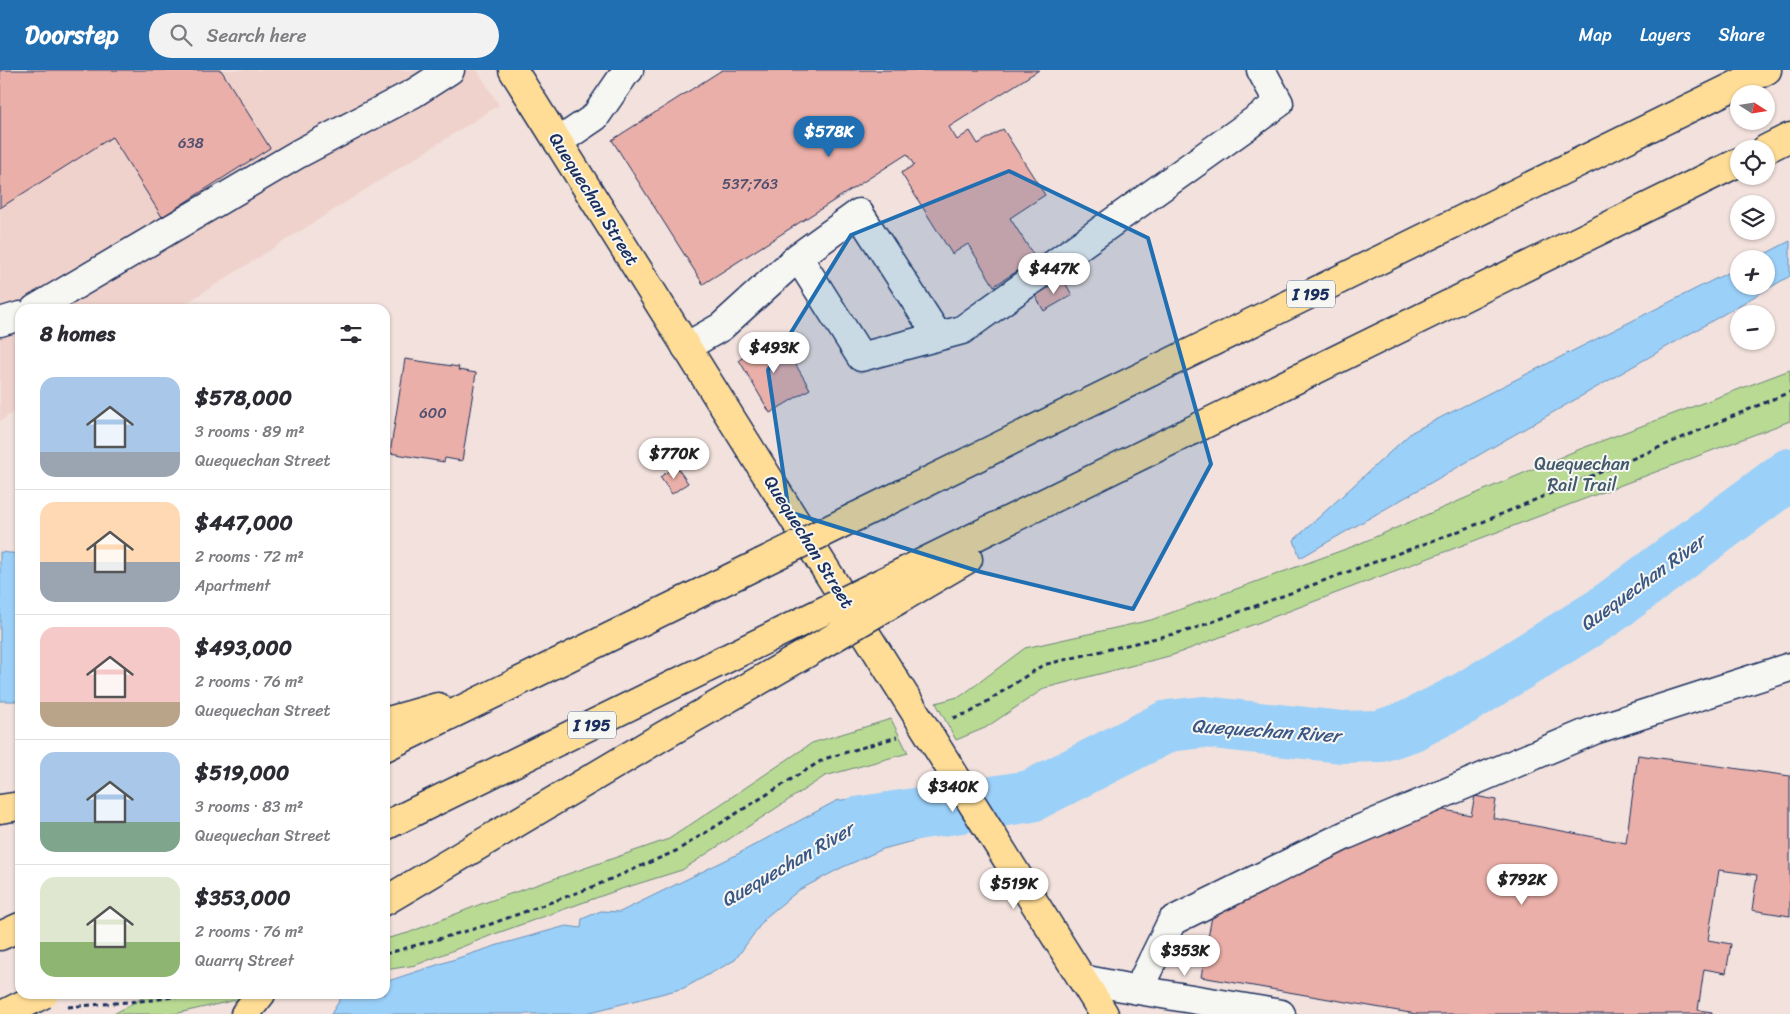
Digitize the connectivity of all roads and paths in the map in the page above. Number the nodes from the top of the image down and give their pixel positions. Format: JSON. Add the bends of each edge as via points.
{"nodes":[{"id":1,"x":450,"y":70,"type":"edge"},
{"id":2,"x":513,"y":70,"type":"edge"},
{"id":3,"x":629,"y":70,"type":"edge"},
{"id":4,"x":1261,"y":70,"type":"edge"},
{"id":5,"x":1767,"y":70,"type":"edge"},
{"id":6,"x":1790,"y":137,"type":"edge"},
{"id":7,"x":558,"y":142,"type":"junction"},
{"id":8,"x":1775,"y":144,"type":"edge"},
{"id":9,"x":1730,"y":166,"type":"edge"},
{"id":10,"x":798,"y":257,"type":"junction"},
{"id":11,"x":43,"y":304,"type":"edge"},
{"id":12,"x":15,"y":318,"type":"edge"},
{"id":13,"x":0,"y":322,"type":"edge"},
{"id":14,"x":938,"y":336,"type":"junction"},
{"id":15,"x":686,"y":348,"type":"junction"},
{"id":16,"x":1790,"y":392,"type":"edge"},
{"id":17,"x":899,"y":587,"type":"junction"},
{"id":18,"x":1790,"y":667,"type":"edge"},
{"id":19,"x":505,"y":688,"type":"junction"},
{"id":20,"x":390,"y":721,"type":"edge"},
{"id":21,"x":925,"y":728,"type":"junction"},
{"id":22,"x":390,"y":745,"type":"edge"},
{"id":23,"x":15,"y":807,"type":"edge"},
{"id":24,"x":0,"y":809,"type":"edge"},
{"id":25,"x":390,"y":824,"type":"edge"},
{"id":26,"x":390,"y":898,"type":"edge"},
{"id":27,"x":15,"y":928,"type":"edge"},
{"id":28,"x":0,"y":936,"type":"edge"},
{"id":29,"x":390,"y":953,"type":"edge"},
{"id":30,"x":1082,"y":979,"type":"junction"},
{"id":31,"x":1138,"y":990,"type":"junction"},
{"id":32,"x":34,"y":999,"type":"edge"},
{"id":33,"x":157,"y":999,"type":"edge"},
{"id":34,"x":257,"y":999,"type":"edge"},
{"id":35,"x":118,"y":1004,"type":"dead end"},
{"id":36,"x":4,"y":1014,"type":"edge"},
{"id":37,"x":245,"y":1014,"type":"edge"},
{"id":38,"x":1104,"y":1014,"type":"edge"},
{"id":39,"x":1281,"y":1014,"type":"edge"}],
"edges":[{"from":1,"to":11,"type":"street","via":[[414,93],[298,154]]},
{"from":2,"to":7,"type":"main road","name":"Quequechan Street"},
{"from":3,"to":7,"type":"street","via":[[595,117]]},
{"from":4,"to":14,"type":"street","via":[[1279,103],[962,330]]},
{"from":5,"to":19,"type":"main road","number":"I 195","bridge":true},
{"from":6,"to":8,"type":"main road"},
{"from":7,"to":15,"type":"main road","name":"Quequechan Street"},
{"from":9,"to":17,"type":"main road","number":"I 195","via":[[1150,452]]},
{"from":10,"to":14,"type":"street","via":[[861,356]]},
{"from":10,"to":14,"type":"street","via":[[859,213]]},
{"from":10,"to":15,"type":"street","via":[[721,327]]},
{"from":12,"to":13,"type":"street"},
{"from":15,"to":21,"type":"main road","name":"Quequechan Street"},
{"from":16,"to":21,"type":"path","via":[[1478,524],[1190,630],[1043,665],[971,712]]},
{"from":17,"to":25,"type":"main road","number":"I 195","bridge":true,"via":[[799,623]]},
{"from":17,"to":26,"type":"main road","bridge":true,"via":[[814,649]]},
{"from":18,"to":31,"type":"street","via":[[1594,730],[1346,836],[1172,921]]},
{"from":19,"to":20,"type":"main road"},
{"from":19,"to":22,"type":"main road","number":"I 195"},
{"from":21,"to":29,"type":"path","via":[[824,759],[676,851],[590,888],[491,924]]},
{"from":21,"to":30,"type":"main road","name":"Quequechan Street"},
{"from":23,"to":24,"type":"main road"},
{"from":27,"to":28,"type":"main road"},
{"from":30,"to":31,"type":"street"},
{"from":30,"to":38,"type":"main road","name":"Quequechan Street"},
{"from":31,"to":39,"type":"street"},
{"from":32,"to":36,"type":"main road","bridge":true},
{"from":33,"to":35,"type":"path"},
{"from":34,"to":37,"type":"main road"}]}
